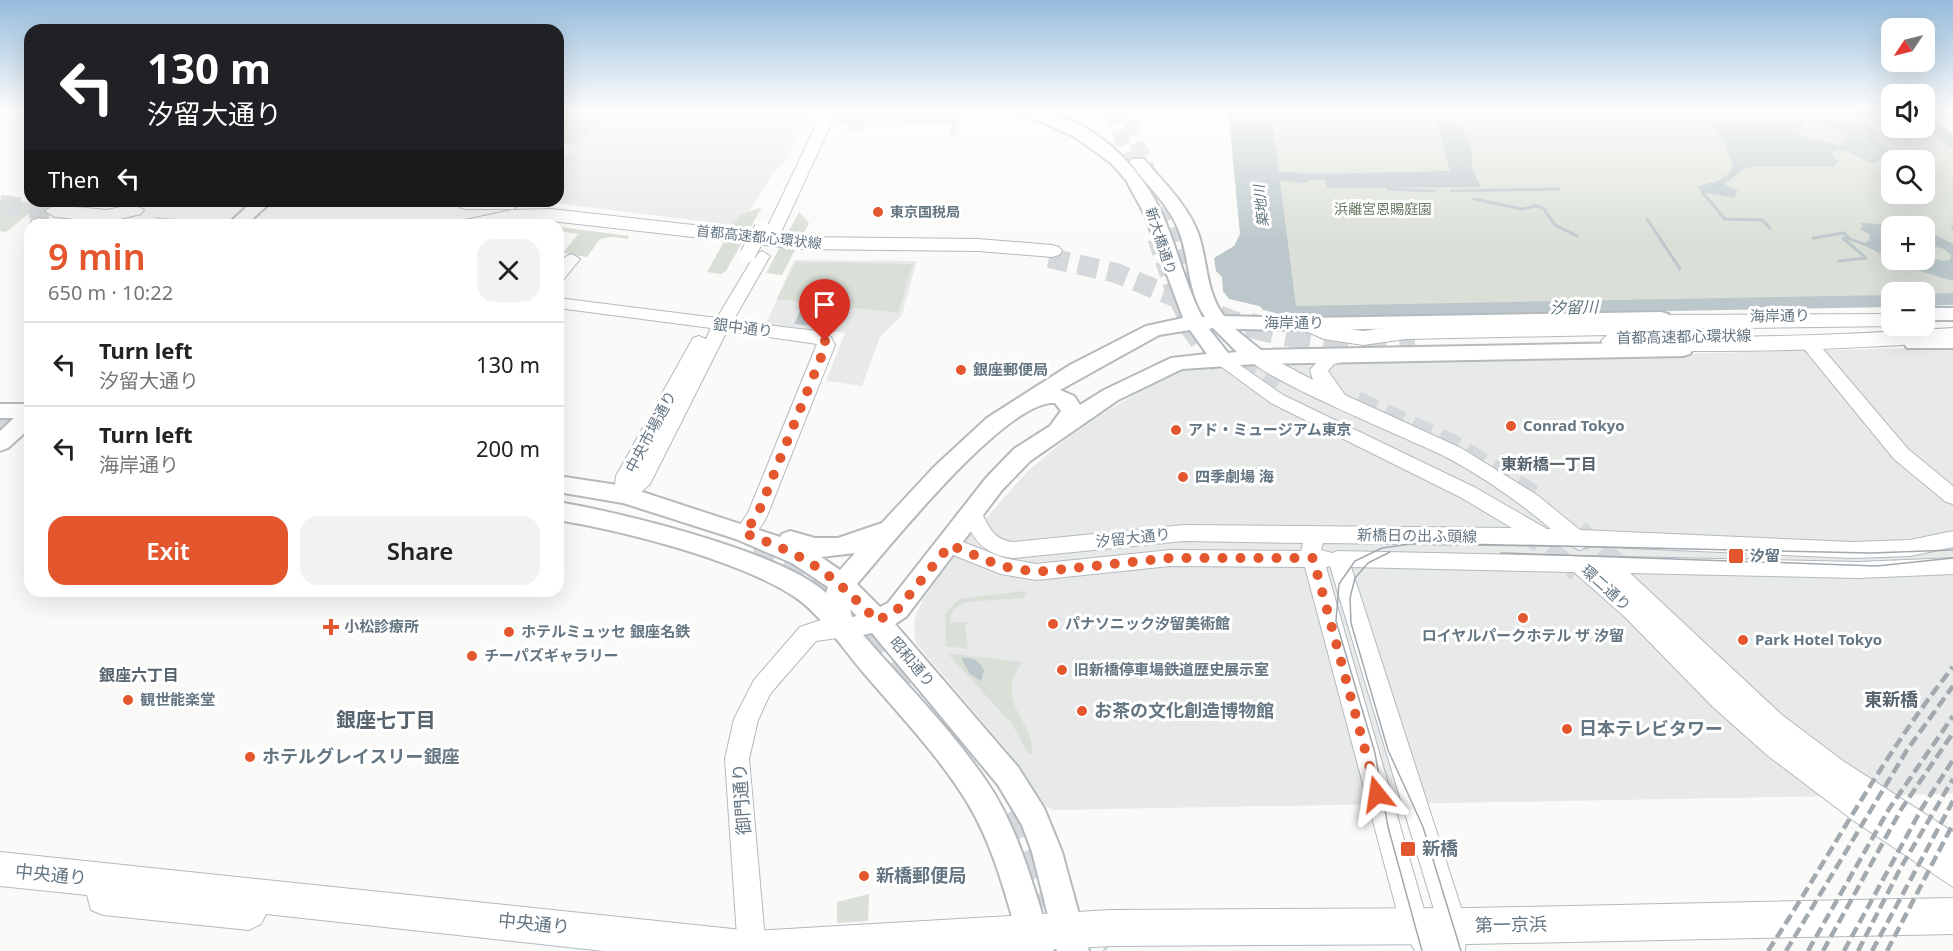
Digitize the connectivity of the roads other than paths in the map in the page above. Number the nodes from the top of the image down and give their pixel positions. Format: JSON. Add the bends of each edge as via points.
{"nodes":[{"id":1,"x":801,"y":153,"type":"edge"},
{"id":2,"x":808,"y":153,"type":"edge"},
{"id":3,"x":1109,"y":153,"type":"edge"},
{"id":4,"x":1129,"y":153,"type":"edge"},
{"id":5,"x":258,"y":207,"type":"edge"},
{"id":6,"x":270,"y":207,"type":"edge"},
{"id":7,"x":564,"y":207,"type":"edge"},
{"id":8,"x":134,"y":210,"type":"dead end"},
{"id":9,"x":47,"y":219,"type":"tunnel mouth"},
{"id":10,"x":247,"y":219,"type":"edge"},
{"id":11,"x":251,"y":219,"type":"edge"},
{"id":12,"x":499,"y":219,"type":"edge"},
{"id":13,"x":564,"y":223,"type":"edge"},
{"id":14,"x":768,"y":229,"type":"junction"},
{"id":15,"x":919,"y":244,"type":"junction"},
{"id":16,"x":572,"y":259,"type":"dead end"},
{"id":17,"x":564,"y":269,"type":"edge"},
{"id":18,"x":1203,"y":296,"type":"junction"},
{"id":19,"x":564,"y":304,"type":"edge"},
{"id":20,"x":1881,"y":314,"type":"edge"},
{"id":21,"x":1935,"y":314,"type":"edge"},
{"id":22,"x":1953,"y":314,"type":"edge"},
{"id":23,"x":1193,"y":322,"type":"junction"},
{"id":24,"x":1218,"y":322,"type":"junction"},
{"id":25,"x":1881,"y":322,"type":"edge"},
{"id":26,"x":1935,"y":322,"type":"edge"},
{"id":27,"x":1953,"y":322,"type":"edge"},
{"id":28,"x":1251,"y":323,"type":"junction"},
{"id":29,"x":1881,"y":323,"type":"edge"},
{"id":30,"x":1309,"y":324,"type":"junction"},
{"id":31,"x":714,"y":325,"type":"junction"},
{"id":32,"x":1953,"y":334,"type":"edge"},
{"id":33,"x":1688,"y":337,"type":"junction"},
{"id":34,"x":1406,"y":338,"type":"junction"},
{"id":35,"x":1953,"y":342,"type":"edge"},
{"id":36,"x":1811,"y":346,"type":"junction"},
{"id":37,"x":1114,"y":350,"type":"junction"},
{"id":38,"x":1376,"y":355,"type":"junction"},
{"id":39,"x":1346,"y":356,"type":"junction"},
{"id":40,"x":1256,"y":357,"type":"junction"},
{"id":41,"x":1221,"y":358,"type":"junction"},
{"id":42,"x":1149,"y":375,"type":"junction"},
{"id":43,"x":1026,"y":401,"type":"junction"},
{"id":44,"x":1351,"y":404,"type":"junction"},
{"id":45,"x":12,"y":421,"type":"edge"},
{"id":46,"x":1060,"y":427,"type":"junction"},
{"id":47,"x":24,"y":432,"type":"edge"},
{"id":48,"x":564,"y":485,"type":"edge"},
{"id":49,"x":624,"y":495,"type":"junction"},
{"id":50,"x":1953,"y":496,"type":"edge"},
{"id":51,"x":564,"y":502,"type":"edge"},
{"id":52,"x":1495,"y":506,"type":"junction"},
{"id":53,"x":564,"y":512,"type":"edge"},
{"id":54,"x":972,"y":513,"type":"junction"},
{"id":55,"x":900,"y":521,"type":"junction"},
{"id":56,"x":1317,"y":535,"type":"junction"},
{"id":57,"x":1542,"y":537,"type":"junction"},
{"id":58,"x":1575,"y":538,"type":"junction"},
{"id":59,"x":1953,"y":539,"type":"edge"},
{"id":60,"x":748,"y":544,"type":"junction"},
{"id":61,"x":950,"y":545,"type":"junction"},
{"id":62,"x":1326,"y":559,"type":"junction"},
{"id":63,"x":1580,"y":564,"type":"junction"},
{"id":64,"x":1608,"y":565,"type":"junction"},
{"id":65,"x":1953,"y":567,"type":"edge"},
{"id":66,"x":842,"y":584,"type":"junction"},
{"id":67,"x":1642,"y":609,"type":"junction"},
{"id":68,"x":887,"y":615,"type":"junction"},
{"id":69,"x":844,"y":630,"type":"junction"},
{"id":70,"x":1953,"y":847,"type":"edge"},
{"id":71,"x":0,"y":869,"type":"edge"},
{"id":72,"x":1953,"y":874,"type":"edge"},
{"id":73,"x":0,"y":886,"type":"edge"},
{"id":74,"x":1953,"y":916,"type":"edge"},
{"id":75,"x":1058,"y":937,"type":"edge"},
{"id":76,"x":1438,"y":939,"type":"edge"},
{"id":77,"x":752,"y":950,"type":"edge"},
{"id":78,"x":622,"y":951,"type":"edge"}],
"edges":[{"from":1,"to":14,"type":"main road"},
{"from":2,"to":14,"type":"main road"},
{"from":3,"to":23,"type":"main road","name":"新大橋通り","via":[[1142,190]]},
{"from":4,"to":18,"type":"main road","name":"新大橋通り","via":[[1174,206],[1188,231]]},
{"from":5,"to":10,"type":"main road"},
{"from":6,"to":11,"type":"main road"},
{"from":7,"to":15,"type":"highway","via":[[805,237]]},
{"from":8,"to":9,"type":"highway","via":[[107,216]]},
{"from":12,"to":15,"type":"highway","name":"首都高速都心環状線","via":[[551,214],[800,243]]},
{"from":13,"to":15,"type":"highway","name":"首都高速都心環状線","via":[[818,251],[1051,255],[999,246]]},
{"from":14,"to":31,"type":"main road","name":"中央市場通り"},
{"from":16,"to":17,"type":"main road"},
{"from":18,"to":24,"type":"main road","name":"新大橋通り"},
{"from":18,"to":28,"type":"main road","via":[[1222,314]]},
{"from":19,"to":31,"type":"main road","name":"銀中通り"},
{"from":20,"to":30,"type":"main road","name":"海岸通り"},
{"from":21,"to":22,"type":"main road"},
{"from":23,"to":24,"type":"main road","name":"海岸通り"},
{"from":23,"to":37,"type":"main road","name":"海岸通り","via":[[1153,330]]},
{"from":23,"to":41,"type":"main road","name":"新大橋通り"},
{"from":24,"to":28,"type":"main road","name":"海岸通り"},
{"from":24,"to":40,"type":"main road","name":"新大橋通り"},
{"from":25,"to":34,"type":"highway","via":[[1665,322]]},
{"from":26,"to":27,"type":"highway"},
{"from":28,"to":30,"type":"main road","name":"海岸通り"},
{"from":29,"to":33,"type":"highway","name":"首都高速都心環状線"},
{"from":30,"to":34,"type":"highway","via":[[1344,337]]},
{"from":31,"to":49,"type":"main road","name":"中央市場通り","via":[[643,479]]},
{"from":31,"to":60,"type":"main road","name":"銀中通り","via":[[817,337],[826,345]]},
{"from":32,"to":33,"type":"highway","via":[[1839,342]]},
{"from":33,"to":34,"type":"highway"},
{"from":34,"to":38,"type":"highway"},
{"from":35,"to":36,"type":"main road","name":"海岸通り"},
{"from":36,"to":38,"type":"main road","name":"海岸通り"},
{"from":36,"to":50,"type":"main road","via":[[1901,454]]},
{"from":37,"to":42,"type":"main road","via":[[1104,364],[1108,373],[1127,379]]},
{"from":37,"to":43,"type":"main road","name":"海岸通り"},
{"from":38,"to":39,"type":"main road","name":"海岸通り"},
{"from":39,"to":40,"type":"main road","name":"海岸通り"},
{"from":39,"to":44,"type":"main road","via":[[1325,361],[1319,373],[1328,387]]},
{"from":40,"to":41,"type":"main road","name":"海岸通り"},
{"from":40,"to":44,"type":"main road","name":"環二通り"},
{"from":41,"to":42,"type":"main road","name":"海岸通り","via":[[1178,363]]},
{"from":41,"to":52,"type":"main road","name":"環二通り","via":[[1277,399]]},
{"from":42,"to":46,"type":"main road","name":"海岸通り"},
{"from":43,"to":46,"type":"main road","via":[[1054,395],[1067,401],[1072,412]]},
{"from":43,"to":55,"type":"main road","name":"海岸通り","via":[[976,438]]},
{"from":44,"to":58,"type":"main road","name":"環二通り","via":[[1476,465],[1530,500]]},
{"from":45,"to":47,"type":"main road"},
{"from":46,"to":54,"type":"main road","name":"海岸通り","via":[[1008,468]]},
{"from":48,"to":49,"type":"main road","name":"昭和通り"},
{"from":49,"to":60,"type":"main road","name":"昭和通り"},
{"from":51,"to":60,"type":"main road","via":[[623,512]]},
{"from":52,"to":57,"type":"main road","name":"環二通り"},
{"from":52,"to":58,"type":"main road","via":[[1410,454],[1279,385],[1469,472]]},
{"from":53,"to":69,"type":"main road","name":"昭和通り","via":[[617,521],[774,572],[815,598]]},
{"from":54,"to":56,"type":"main road","name":"汐留大通り","via":[[987,542],[1014,550],[1184,533]]},
{"from":54,"to":61,"type":"main road","name":"海岸通り"},
{"from":55,"to":60,"type":"main road","via":[[867,540],[827,549],[786,538]]},
{"from":55,"to":66,"type":"main road","name":"海岸通り"},
{"from":56,"to":57,"type":"main road","name":"新橋日の出ふ頭線"},
{"from":56,"to":62,"type":"main road","via":[[1311,550]]},
{"from":57,"to":58,"type":"main road","name":"新橋日の出ふ頭線"},
{"from":57,"to":63,"type":"main road","name":"環二通り"},
{"from":58,"to":59,"type":"main road","name":"新橋日の出ふ頭線","via":[[1831,548],[1914,548]]},
{"from":58,"to":64,"type":"main road","name":"環二通り"},
{"from":60,"to":66,"type":"main road","name":"昭和通り","via":[[801,556]]},
{"from":61,"to":62,"type":"main road","name":"汐留大通り","via":[[1001,566],[1036,572],[1170,558]]},
{"from":61,"to":68,"type":"main road","name":"海岸通り"},
{"from":62,"to":63,"type":"main road","name":"新橋日の出ふ頭線"},
{"from":62,"to":76,"type":"main road"},
{"from":62,"to":76,"type":"main road"},
{"from":63,"to":64,"type":"main road","name":"新橋日の出ふ頭線"},
{"from":63,"to":67,"type":"main road","name":"環二通り"},
{"from":64,"to":65,"type":"main road","name":"新橋日の出ふ頭線","via":[[1859,570]]},
{"from":64,"to":67,"type":"main road","name":"環二通り"},
{"from":66,"to":68,"type":"main road","name":"昭和通り"},
{"from":66,"to":69,"type":"main road","via":[[835,597]]},
{"from":67,"to":70,"type":"main road","name":"環二通り","via":[[1841,774]]},
{"from":67,"to":72,"type":"main road","name":"環二通り","via":[[1708,688],[1778,748]]},
{"from":68,"to":69,"type":"main road"},
{"from":68,"to":75,"type":"main road","name":"昭和通り","via":[[902,650],[1008,776],[1034,818],[1047,852]]},
{"from":69,"to":75,"type":"main road","name":"昭和通り","via":[[977,792]]},
{"from":69,"to":77,"type":"main road","name":"御門通り","via":[[821,629],[808,634],[762,687],[746,719],[737,759]]},
{"from":71,"to":77,"type":"highway","name":"中央通り"},
{"from":73,"to":78,"type":"highway","name":"中央通り","via":[[145,903],[428,927]]},
{"from":74,"to":76,"type":"highway","name":"第一京浜"},
{"from":75,"to":76,"type":"highway","name":"第一京浜"},
{"from":75,"to":77,"type":"highway","name":"中央通り","via":[[978,937]]}]}
